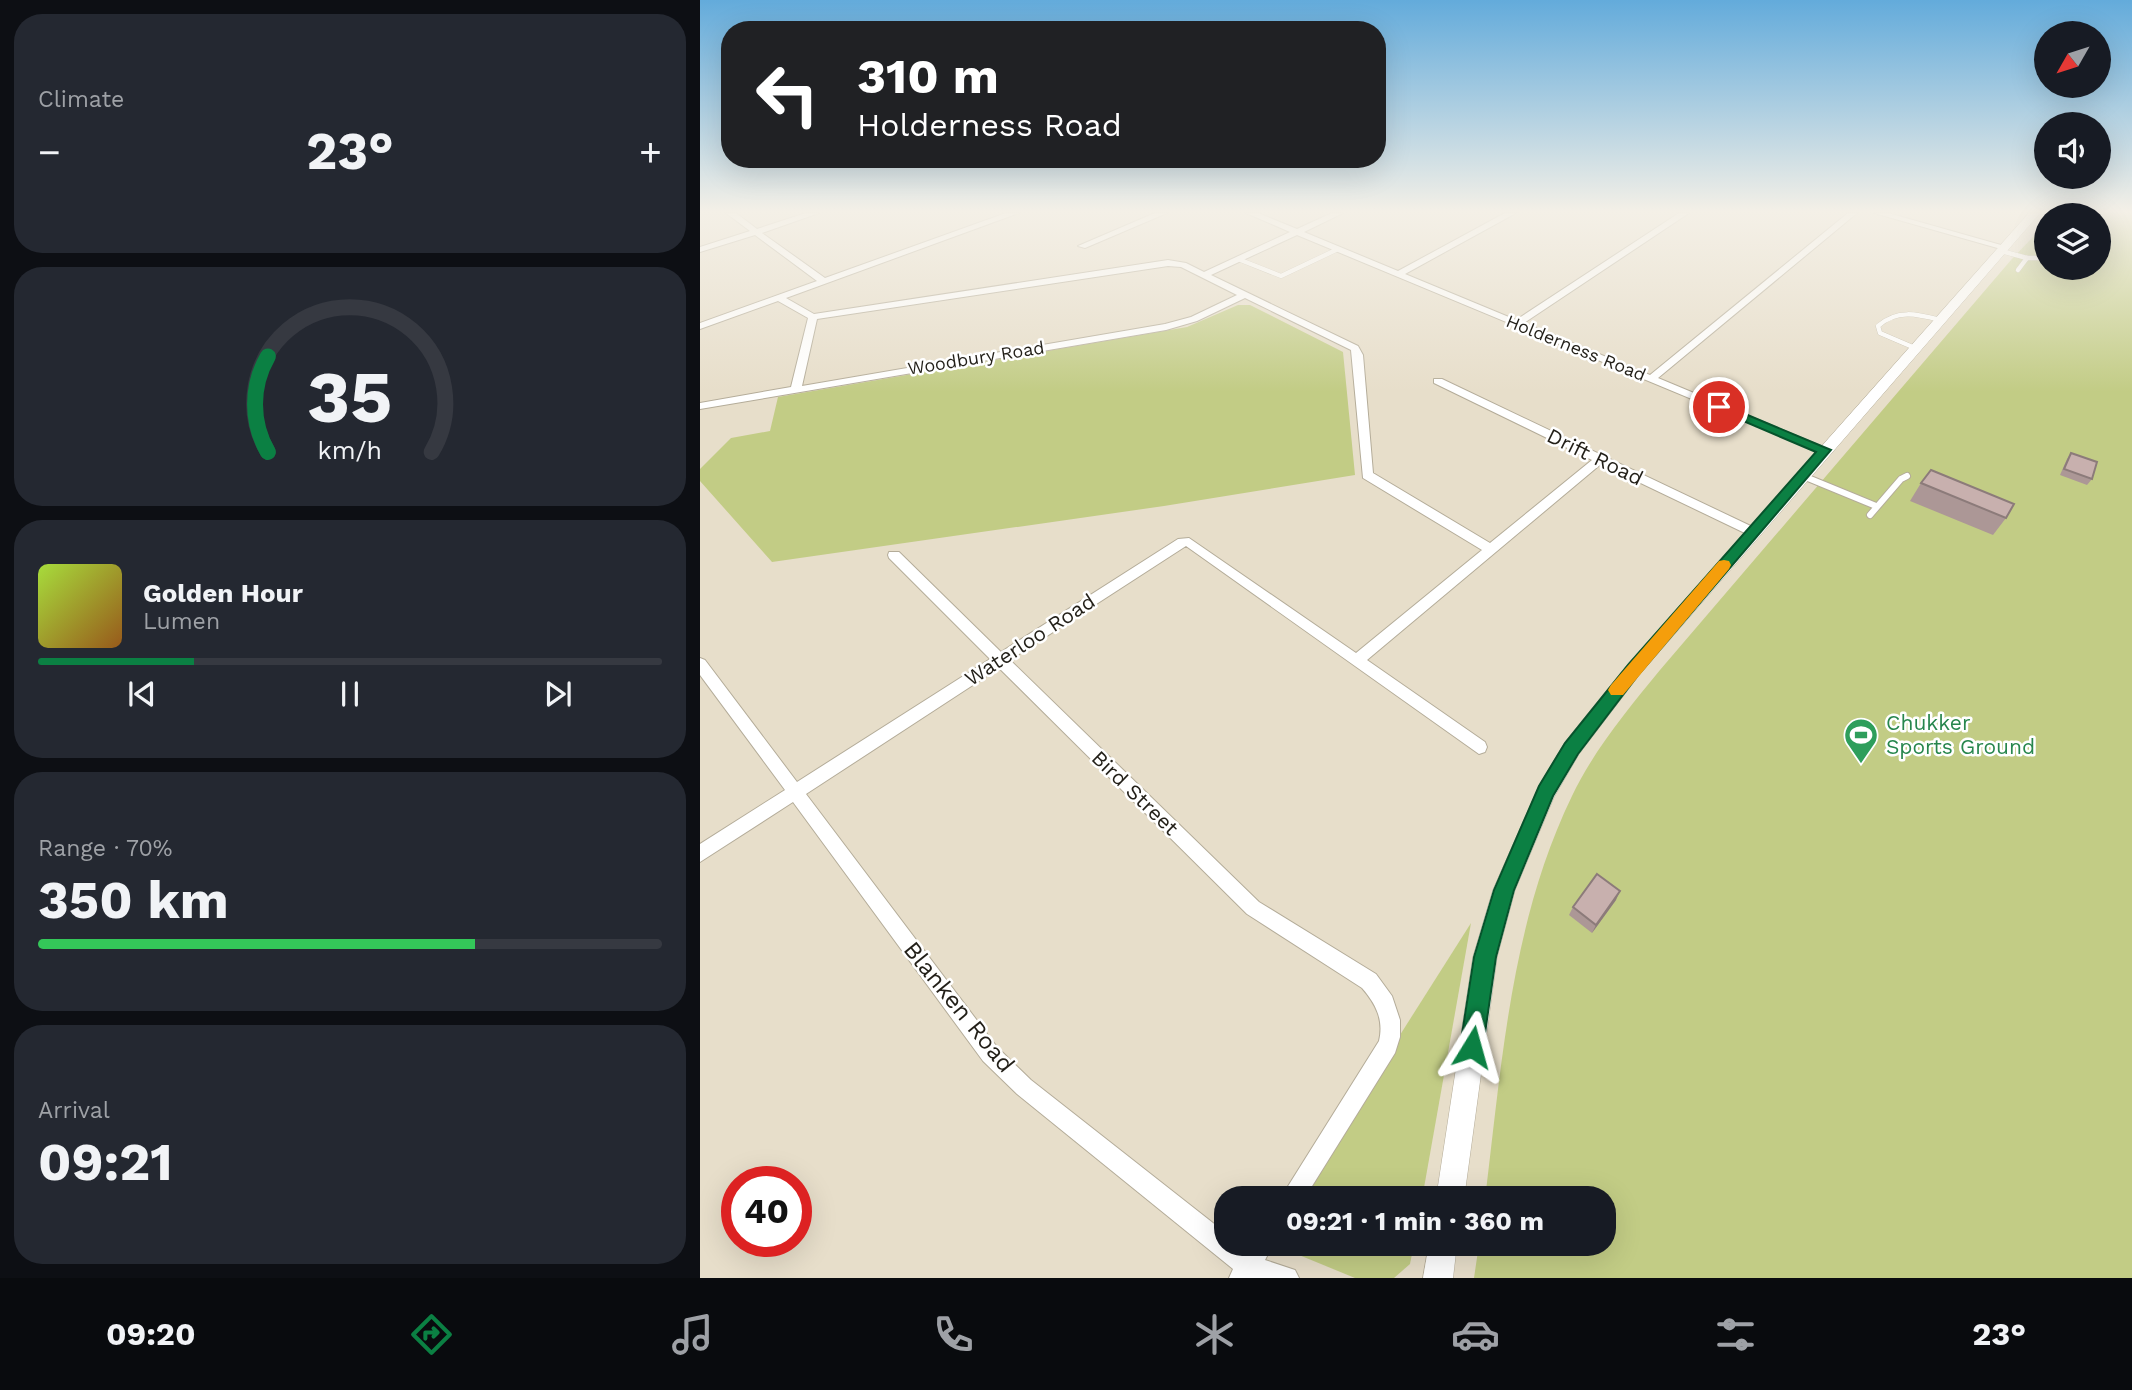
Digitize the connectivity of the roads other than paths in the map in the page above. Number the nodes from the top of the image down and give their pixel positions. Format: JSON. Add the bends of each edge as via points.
{"nodes":[{"id":1,"x":811,"y":273,"type":"edge"},
{"id":2,"x":850,"y":273,"type":"edge"},
{"id":3,"x":1102,"y":273,"type":"edge"},
{"id":4,"x":1199,"y":273,"type":"edge"},
{"id":5,"x":1209,"y":273,"type":"edge"},
{"id":6,"x":1266,"y":273,"type":"edge"},
{"id":7,"x":1291,"y":273,"type":"edge"},
{"id":8,"x":1393,"y":273,"type":"edge"},
{"id":9,"x":1403,"y":273,"type":"edge"},
{"id":10,"x":1595,"y":273,"type":"edge"},
{"id":11,"x":1781,"y":273,"type":"edge"},
{"id":12,"x":1982,"y":273,"type":"edge"},
{"id":13,"x":1204,"y":275,"type":"junction"},
{"id":14,"x":1399,"y":275,"type":"junction"},
{"id":15,"x":824,"y":282,"type":"junction"},
{"id":16,"x":1246,"y":294,"type":"junction"},
{"id":17,"x":779,"y":298,"type":"junction"},
{"id":18,"x":813,"y":317,"type":"junction"},
{"id":19,"x":1940,"y":320,"type":"junction"},
{"id":20,"x":1516,"y":324,"type":"junction"},
{"id":21,"x":700,"y":326,"type":"edge"},
{"id":22,"x":1915,"y":348,"type":"junction"},
{"id":23,"x":1651,"y":379,"type":"junction"},
{"id":24,"x":1438,"y":381,"type":"dead end"},
{"id":25,"x":796,"y":388,"type":"junction"},
{"id":26,"x":700,"y":406,"type":"edge"},
{"id":27,"x":1824,"y":450,"type":"junction"},
{"id":28,"x":1599,"y":460,"type":"junction"},
{"id":29,"x":1802,"y":476,"type":"junction"},
{"id":30,"x":1907,"y":476,"type":"dead end"},
{"id":31,"x":1876,"y":506,"type":"junction"},
{"id":32,"x":1870,"y":515,"type":"dead end"},
{"id":33,"x":1753,"y":532,"type":"junction"},
{"id":34,"x":1492,"y":550,"type":"junction"},
{"id":35,"x":894,"y":555,"type":"dead end"},
{"id":36,"x":999,"y":660,"type":"junction"},
{"id":37,"x":1356,"y":661,"type":"junction"},
{"id":38,"x":700,"y":664,"type":"edge"},
{"id":39,"x":1479,"y":747,"type":"dead end"},
{"id":40,"x":796,"y":792,"type":"junction"},
{"id":41,"x":700,"y":854,"type":"edge"},
{"id":42,"x":1299,"y":1186,"type":"edge"},
{"id":43,"x":1452,"y":1186,"type":"edge"},
{"id":44,"x":1255,"y":1256,"type":"edge"},
{"id":45,"x":1441,"y":1256,"type":"edge"},
{"id":46,"x":1245,"y":1272,"type":"edge"},
{"id":47,"x":1287,"y":1278,"type":"edge"},
{"id":48,"x":1438,"y":1278,"type":"edge"}],
"edges":[{"from":1,"to":15,"type":"street"},
{"from":2,"to":15,"type":"street"},
{"from":3,"to":18,"type":"street"},
{"from":4,"to":13,"type":"street"},
{"from":5,"to":13,"type":"street"},
{"from":6,"to":7,"type":"lane"},
{"from":8,"to":14,"type":"street","name":"Holderness Road"},
{"from":9,"to":14,"type":"street"},
{"from":10,"to":20,"type":"street"},
{"from":11,"to":23,"type":"street"},
{"from":12,"to":19,"type":"street"},
{"from":13,"to":16,"type":"street"},
{"from":14,"to":20,"type":"street","name":"Holderness Road"},
{"from":15,"to":17,"type":"street"},
{"from":16,"to":25,"type":"street","name":"Woodbury Road","via":[[1166,327]]},
{"from":16,"to":34,"type":"street","via":[[1355,348],[1367,475]]},
{"from":17,"to":18,"type":"street"},
{"from":17,"to":21,"type":"street"},
{"from":18,"to":25,"type":"street"},
{"from":19,"to":22,"type":"street"},
{"from":19,"to":22,"type":"lane","via":[[1900,314],[1878,326],[1880,333]]},
{"from":20,"to":23,"type":"street","name":"Holderness Road"},
{"from":22,"to":27,"type":"street"},
{"from":23,"to":27,"type":"street","name":"Holderness Road"},
{"from":24,"to":28,"type":"street","name":"Drift Road"},
{"from":25,"to":26,"type":"street","name":"Woodbury Road"},
{"from":27,"to":29,"type":"street"},
{"from":28,"to":33,"type":"street","name":"Drift Road"},
{"from":28,"to":34,"type":"street"},
{"from":29,"to":31,"type":"lane"},
{"from":29,"to":33,"type":"street"},
{"from":30,"to":31,"type":"lane"},
{"from":31,"to":32,"type":"lane"},
{"from":33,"to":43,"type":"street","via":[[1594,719],[1565,759],[1532,822],[1504,890],[1485,957]]},
{"from":34,"to":37,"type":"street"},
{"from":35,"to":36,"type":"street","name":"Bird Street"},
{"from":36,"to":37,"type":"street","name":"Waterloo Road","via":[[1183,541]]},
{"from":36,"to":40,"type":"street","name":"Waterloo Road"},
{"from":36,"to":42,"type":"street","name":"Bird Street","via":[[1253,908],[1369,981],[1382,997],[1389,1011],[1388,1046]]},
{"from":37,"to":39,"type":"street","name":"Waterloo Road"},
{"from":38,"to":40,"type":"street","name":"Blanken Road"},
{"from":40,"to":41,"type":"street","name":"Waterloo Road"},
{"from":40,"to":46,"type":"street","name":"Blanken Road","via":[[990,1054]]},
{"from":44,"to":46,"type":"street"},
{"from":45,"to":48,"type":"street"},
{"from":46,"to":47,"type":"street","name":"Blanken Road"}]}
